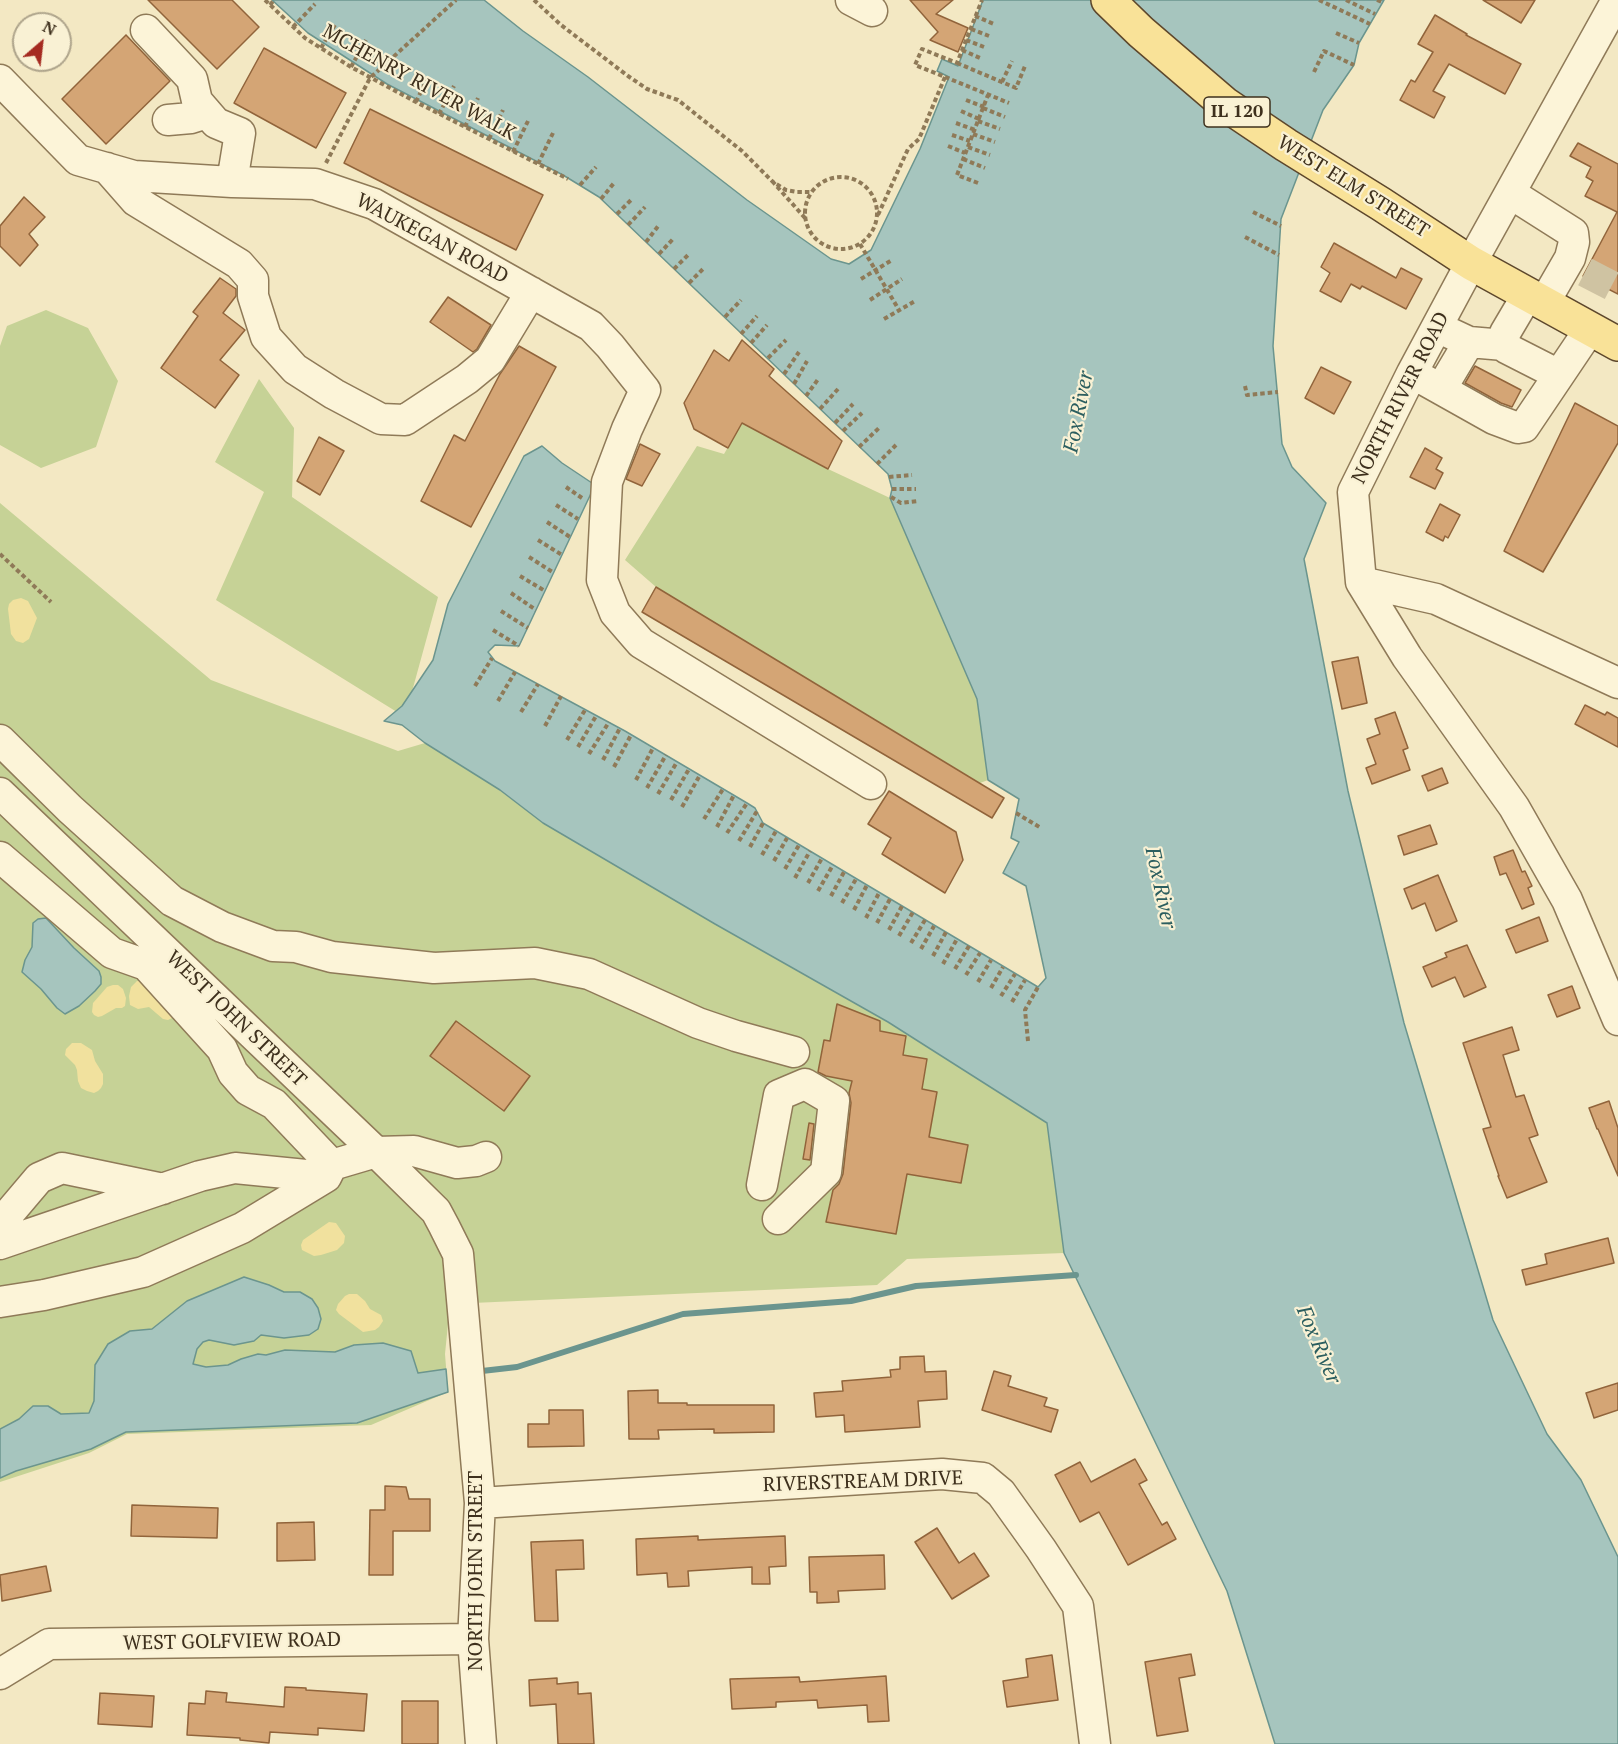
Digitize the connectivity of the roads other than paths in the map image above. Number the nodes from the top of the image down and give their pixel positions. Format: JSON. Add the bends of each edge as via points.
{"nodes":[{"id":1,"x":1108,"y":0,"type":"edge"},
{"id":2,"x":1617,"y":0,"type":"edge"},
{"id":3,"x":146,"y":30,"type":"dead end"},
{"id":4,"x":0,"y":80,"type":"edge"},
{"id":5,"x":207,"y":112,"type":"junction"},
{"id":6,"x":168,"y":120,"type":"dead end"},
{"id":7,"x":107,"y":168,"type":"junction"},
{"id":8,"x":232,"y":182,"type":"junction"},
{"id":9,"x":1510,"y":193,"type":"junction"},
{"id":10,"x":1471,"y":263,"type":"junction"},
{"id":11,"x":531,"y":292,"type":"junction"},
{"id":12,"x":1536,"y":299,"type":"junction"},
{"id":13,"x":1437,"y":327,"type":"junction"},
{"id":14,"x":1590,"y":329,"type":"junction"},
{"id":15,"x":1469,"y":342,"type":"junction"},
{"id":16,"x":1618,"y":344,"type":"edge"},
{"id":17,"x":1504,"y":345,"type":"junction"},
{"id":18,"x":1412,"y":373,"type":"junction"},
{"id":19,"x":1559,"y":375,"type":"junction"},
{"id":20,"x":1441,"y":390,"type":"junction"},
{"id":21,"x":1361,"y":582,"type":"junction"},
{"id":22,"x":1618,"y":682,"type":"edge"},
{"id":23,"x":0,"y":740,"type":"edge"},
{"id":24,"x":871,"y":784,"type":"dead end"},
{"id":25,"x":0,"y":793,"type":"edge"},
{"id":26,"x":0,"y":857,"type":"edge"},
{"id":27,"x":1618,"y":1020,"type":"edge"},
{"id":28,"x":794,"y":1052,"type":"dead end"},
{"id":29,"x":376,"y":1152,"type":"junction"},
{"id":30,"x":486,"y":1157,"type":"dead end"},
{"id":31,"x":329,"y":1171,"type":"junction"},
{"id":32,"x":762,"y":1185,"type":"dead end"},
{"id":33,"x":164,"y":1189,"type":"junction"},
{"id":34,"x":778,"y":1219,"type":"dead end"},
{"id":35,"x":0,"y":1224,"type":"edge"},
{"id":36,"x":0,"y":1244,"type":"edge"},
{"id":37,"x":458,"y":1254,"type":"joint"},
{"id":38,"x":0,"y":1302,"type":"edge"},
{"id":39,"x":480,"y":1503,"type":"junction"},
{"id":40,"x":473,"y":1639,"type":"junction"},
{"id":41,"x":0,"y":1674,"type":"edge"},
{"id":42,"x":481,"y":1744,"type":"edge"},
{"id":43,"x":1095,"y":1744,"type":"edge"}],
"edges":[{"from":1,"to":10,"type":"main road","name":"WEST ELM STREET","number":"IL 120","via":[[1225,104]]},
{"from":2,"to":9,"type":"street","name":"NORTH RIVER ROAD"},
{"from":3,"to":5,"type":"street","via":[[192,79],[197,101]]},
{"from":4,"to":7,"type":"street","name":"WAUKEGAN ROAD","via":[[78,160]]},
{"from":5,"to":6,"type":"street"},
{"from":5,"to":8,"type":"street","via":[[216,123],[240,134]]},
{"from":7,"to":8,"type":"street","name":"WAUKEGAN ROAD","via":[[134,176]]},
{"from":7,"to":11,"type":"street","via":[[136,201],[239,264],[253,280],[253,296],[266,337],[295,369],[381,419],[405,420],[490,360]]},
{"from":8,"to":11,"type":"street","name":"WAUKEGAN ROAD","via":[[315,184],[374,204]]},
{"from":9,"to":10,"type":"street","name":"NORTH RIVER ROAD"},
{"from":9,"to":12,"type":"street","via":[[1573,233],[1570,258],[1576,268]]},
{"from":10,"to":12,"type":"main road","name":"WEST ELM STREET","number":"IL 120"},
{"from":10,"to":13,"type":"street","name":"NORTH RIVER ROAD"},
{"from":11,"to":24,"type":"street","name":"WAUKEGAN ROAD","via":[[591,326],[645,390],[607,482],[602,580],[615,613],[641,643]]},
{"from":12,"to":14,"type":"main road","name":"WEST ELM STREET","number":"IL 120"},
{"from":12,"to":17,"type":"street","via":[[1505,333]]},
{"from":13,"to":15,"type":"street"},
{"from":13,"to":18,"type":"street","name":"NORTH RIVER ROAD"},
{"from":14,"to":16,"type":"main road","name":"WEST ELM STREET","number":"IL 120"},
{"from":14,"to":19,"type":"street"},
{"from":15,"to":17,"type":"street"},
{"from":15,"to":20,"type":"street"},
{"from":17,"to":19,"type":"street"},
{"from":18,"to":20,"type":"street"},
{"from":18,"to":21,"type":"street","name":"NORTH RIVER ROAD","via":[[1353,492]]},
{"from":19,"to":20,"type":"street","via":[[1524,427],[1518,428]]},
{"from":21,"to":22,"type":"street","via":[[1436,599]]},
{"from":21,"to":27,"type":"street","name":"NORTH RIVER ROAD","via":[[1407,657],[1514,807],[1568,900]]},
{"from":23,"to":28,"type":"street","via":[[172,901],[222,927],[273,946],[296,947],[332,957],[434,968],[535,963],[589,974],[698,1023]]},
{"from":25,"to":29,"type":"street","name":"WEST JOHN STREET"},
{"from":26,"to":31,"type":"street","via":[[112,953],[146,965],[222,1049],[233,1073],[248,1089],[274,1104]]},
{"from":29,"to":30,"type":"street","via":[[414,1151],[457,1163]]},
{"from":29,"to":31,"type":"street"},
{"from":29,"to":37,"type":"street","name":"WEST JOHN STREET","via":[[436,1211]]},
{"from":31,"to":33,"type":"street","via":[[234,1168]]},
{"from":31,"to":38,"type":"street","via":[[242,1228],[143,1272]]},
{"from":32,"to":34,"type":"street","via":[[779,1095],[805,1084],[834,1101],[826,1172]]},
{"from":33,"to":35,"type":"street","via":[[62,1168],[39,1178]]},
{"from":33,"to":36,"type":"street"},
{"from":37,"to":39,"type":"street","name":"NORTH JOHN STREET"},
{"from":39,"to":40,"type":"street","name":"NORTH JOHN STREET"},
{"from":39,"to":43,"type":"street","name":"RIVERSTREAM DRIVE","via":[[942,1474],[983,1478],[1001,1493],[1078,1606]]},
{"from":40,"to":41,"type":"street","name":"WEST GOLFVIEW ROAD","via":[[49,1644]]},
{"from":40,"to":42,"type":"street","name":"NORTH JOHN STREET"}]}
